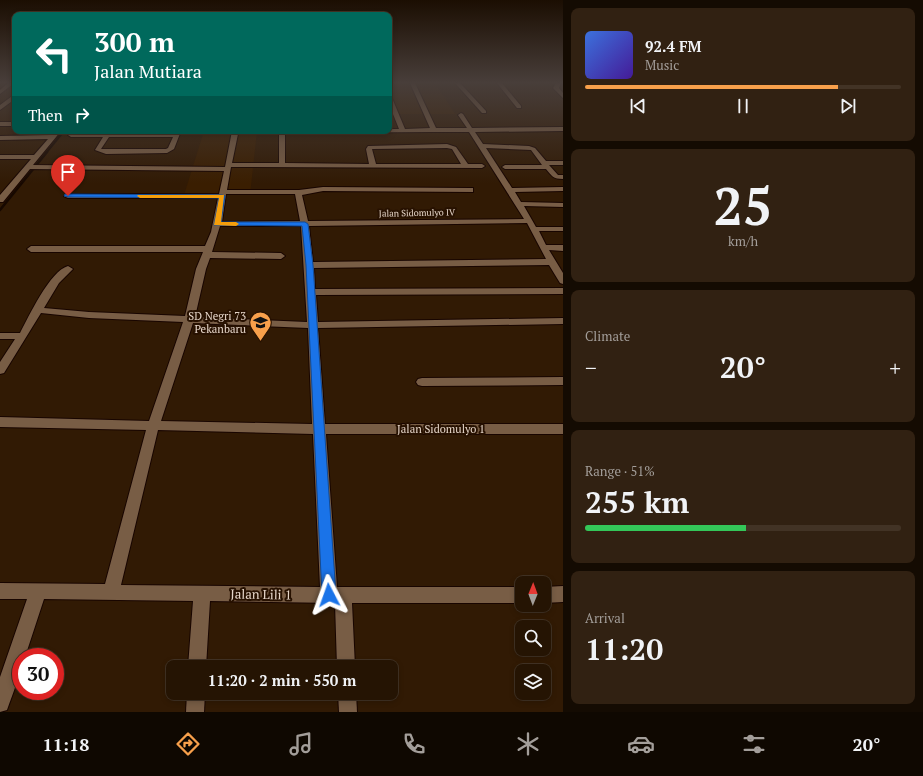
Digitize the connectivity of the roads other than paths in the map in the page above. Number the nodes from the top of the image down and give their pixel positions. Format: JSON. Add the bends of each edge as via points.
{"nodes":[{"id":1,"x":397,"y":116,"type":"edge"},
{"id":2,"x":427,"y":116,"type":"edge"},
{"id":3,"x":461,"y":116,"type":"dead end"},
{"id":4,"x":0,"y":124,"type":"edge"},
{"id":5,"x":12,"y":124,"type":"edge"},
{"id":6,"x":563,"y":129,"type":"edge"},
{"id":7,"x":522,"y":130,"type":"junction"},
{"id":8,"x":434,"y":131,"type":"junction"},
{"id":9,"x":471,"y":131,"type":"junction"},
{"id":10,"x":392,"y":132,"type":"edge"},
{"id":11,"x":403,"y":132,"type":"junction"},
{"id":12,"x":56,"y":134,"type":"edge"},
{"id":13,"x":90,"y":134,"type":"edge"},
{"id":14,"x":108,"y":134,"type":"edge"},
{"id":15,"x":177,"y":134,"type":"edge"},
{"id":16,"x":234,"y":134,"type":"edge"},
{"id":17,"x":282,"y":134,"type":"dead end"},
{"id":18,"x":71,"y":135,"type":"dead end"},
{"id":19,"x":526,"y":136,"type":"dead end"},
{"id":20,"x":53,"y":137,"type":"junction"},
{"id":21,"x":0,"y":138,"type":"edge"},
{"id":22,"x":481,"y":146,"type":"junction"},
{"id":23,"x":418,"y":156,"type":"junction"},
{"id":24,"x":0,"y":157,"type":"edge"},
{"id":25,"x":37,"y":157,"type":"junction"},
{"id":26,"x":563,"y":163,"type":"edge"},
{"id":27,"x":282,"y":165,"type":"junction"},
{"id":28,"x":373,"y":165,"type":"junction"},
{"id":29,"x":465,"y":165,"type":"junction"},
{"id":30,"x":546,"y":165,"type":"junction"},
{"id":31,"x":482,"y":166,"type":"dead end"},
{"id":32,"x":28,"y":167,"type":"junction"},
{"id":33,"x":228,"y":167,"type":"junction"},
{"id":34,"x":505,"y":167,"type":"dead end"},
{"id":35,"x":563,"y":177,"type":"edge"},
{"id":36,"x":563,"y":189,"type":"edge"},
{"id":37,"x":470,"y":190,"type":"dead end"},
{"id":38,"x":510,"y":190,"type":"junction"},
{"id":39,"x":299,"y":192,"type":"junction"},
{"id":40,"x":223,"y":194,"type":"junction"},
{"id":41,"x":68,"y":196,"type":"dead end"},
{"id":42,"x":0,"y":200,"type":"edge"},
{"id":43,"x":519,"y":204,"type":"junction"},
{"id":44,"x":563,"y":205,"type":"edge"},
{"id":45,"x":217,"y":224,"type":"junction"},
{"id":46,"x":305,"y":224,"type":"junction"},
{"id":47,"x":532,"y":225,"type":"junction"},
{"id":48,"x":563,"y":229,"type":"edge"},
{"id":49,"x":544,"y":247,"type":"junction"},
{"id":50,"x":563,"y":248,"type":"edge"},
{"id":51,"x":30,"y":249,"type":"dead end"},
{"id":52,"x":208,"y":252,"type":"junction"},
{"id":53,"x":281,"y":256,"type":"dead end"},
{"id":54,"x":552,"y":262,"type":"junction"},
{"id":55,"x":309,"y":265,"type":"junction"},
{"id":56,"x":68,"y":269,"type":"dead end"},
{"id":57,"x":560,"y":272,"type":"edge"},
{"id":58,"x":563,"y":281,"type":"edge"},
{"id":59,"x":563,"y":291,"type":"edge"},
{"id":60,"x":310,"y":292,"type":"junction"},
{"id":61,"x":38,"y":310,"type":"junction"},
{"id":62,"x":189,"y":319,"type":"junction"},
{"id":63,"x":563,"y":321,"type":"edge"},
{"id":64,"x":313,"y":325,"type":"junction"},
{"id":65,"x":0,"y":336,"type":"edge"},
{"id":66,"x":23,"y":336,"type":"junction"},
{"id":67,"x":0,"y":370,"type":"edge"},
{"id":68,"x":563,"y":381,"type":"edge"},
{"id":69,"x":422,"y":382,"type":"dead end"},
{"id":70,"x":0,"y":422,"type":"edge"},
{"id":71,"x":152,"y":426,"type":"junction"},
{"id":72,"x":563,"y":429,"type":"edge"},
{"id":73,"x":318,"y":430,"type":"junction"},
{"id":74,"x":0,"y":591,"type":"edge"},
{"id":75,"x":38,"y":592,"type":"junction"},
{"id":76,"x":111,"y":592,"type":"junction"},
{"id":77,"x":202,"y":594,"type":"junction"},
{"id":78,"x":563,"y":594,"type":"edge"},
{"id":79,"x":336,"y":595,"type":"junction"},
{"id":80,"x":515,"y":595,"type":"edge"},
{"id":81,"x":551,"y":595,"type":"edge"},
{"id":82,"x":198,"y":660,"type":"edge"},
{"id":83,"x":345,"y":660,"type":"edge"},
{"id":84,"x":196,"y":700,"type":"edge"},
{"id":85,"x":347,"y":700,"type":"edge"},
{"id":86,"x":0,"y":703,"type":"edge"},
{"id":87,"x":195,"y":712,"type":"edge"},
{"id":88,"x":348,"y":712,"type":"edge"}],
"edges":[{"from":1,"to":11,"type":"street"},
{"from":2,"to":8,"type":"street"},
{"from":3,"to":9,"type":"street"},
{"from":4,"to":5,"type":"street"},
{"from":6,"to":7,"type":"street"},
{"from":7,"to":9,"type":"street"},
{"from":7,"to":19,"type":"street"},
{"from":8,"to":9,"type":"street"},
{"from":8,"to":11,"type":"street"},
{"from":9,"to":22,"type":"street"},
{"from":10,"to":11,"type":"street"},
{"from":12,"to":20,"type":"street"},
{"from":13,"to":18,"type":"street"},
{"from":14,"to":15,"type":"street","via":[[98,150],[167,151],[171,149]]},
{"from":16,"to":33,"type":"street"},
{"from":17,"to":27,"type":"street"},
{"from":20,"to":21,"type":"street"},
{"from":20,"to":25,"type":"street"},
{"from":22,"to":30,"type":"street","via":[[531,146]]},
{"from":22,"to":38,"type":"street"},
{"from":23,"to":28,"type":"street"},
{"from":23,"to":28,"type":"street","via":[[370,147]]},
{"from":23,"to":29,"type":"street"},
{"from":23,"to":29,"type":"street","via":[[452,147]]},
{"from":24,"to":25,"type":"street"},
{"from":25,"to":32,"type":"street"},
{"from":26,"to":30,"type":"street"},
{"from":27,"to":28,"type":"street"},
{"from":27,"to":33,"type":"street"},
{"from":29,"to":31,"type":"street"},
{"from":30,"to":34,"type":"street"},
{"from":30,"to":35,"type":"street","via":[[556,177]]},
{"from":32,"to":33,"type":"street"},
{"from":32,"to":42,"type":"street"},
{"from":33,"to":40,"type":"street"},
{"from":36,"to":38,"type":"street"},
{"from":37,"to":39,"type":"street","via":[[323,189]]},
{"from":38,"to":43,"type":"street"},
{"from":39,"to":40,"type":"street"},
{"from":39,"to":46,"type":"street"},
{"from":40,"to":41,"type":"street"},
{"from":40,"to":45,"type":"street"},
{"from":43,"to":44,"type":"street"},
{"from":43,"to":47,"type":"street"},
{"from":45,"to":46,"type":"street","name":"Jalan Sidomulyo IV"},
{"from":45,"to":52,"type":"street"},
{"from":46,"to":47,"type":"street","name":"Jalan Sidomulyo IV"},
{"from":46,"to":55,"type":"street"},
{"from":47,"to":48,"type":"street","name":"Jalan Sidomulyo IV"},
{"from":47,"to":49,"type":"street"},
{"from":49,"to":50,"type":"street"},
{"from":49,"to":54,"type":"street"},
{"from":51,"to":52,"type":"street"},
{"from":52,"to":53,"type":"street"},
{"from":52,"to":62,"type":"street","via":[[201,269]]},
{"from":54,"to":55,"type":"street"},
{"from":54,"to":57,"type":"street"},
{"from":55,"to":60,"type":"street"},
{"from":56,"to":61,"type":"street","via":[[57,278]]},
{"from":57,"to":58,"type":"street"},
{"from":59,"to":60,"type":"street"},
{"from":60,"to":64,"type":"street"},
{"from":61,"to":62,"type":"street"},
{"from":61,"to":66,"type":"street"},
{"from":62,"to":64,"type":"street"},
{"from":62,"to":71,"type":"street"},
{"from":63,"to":64,"type":"street"},
{"from":64,"to":73,"type":"street"},
{"from":65,"to":66,"type":"street"},
{"from":66,"to":67,"type":"street"},
{"from":68,"to":69,"type":"street"},
{"from":70,"to":71,"type":"street","name":"Jalan Sidomulyo 1"},
{"from":71,"to":73,"type":"street","name":"Jalan Sidomulyo 1"},
{"from":71,"to":76,"type":"street"},
{"from":72,"to":73,"type":"street","name":"Jalan Sidomulyo 1"},
{"from":73,"to":79,"type":"street"},
{"from":74,"to":75,"type":"street","name":"Jalan Lili 1"},
{"from":75,"to":76,"type":"street","name":"Jalan Lili 1"},
{"from":75,"to":86,"type":"street"},
{"from":76,"to":77,"type":"street","name":"Jalan Lili 1"},
{"from":77,"to":79,"type":"street","name":"Jalan Lili 1"},
{"from":77,"to":82,"type":"street"},
{"from":78,"to":81,"type":"street"},
{"from":79,"to":80,"type":"street","name":"Jalan Lili 1"},
{"from":79,"to":83,"type":"street"},
{"from":84,"to":87,"type":"street"},
{"from":85,"to":88,"type":"street"}]}
